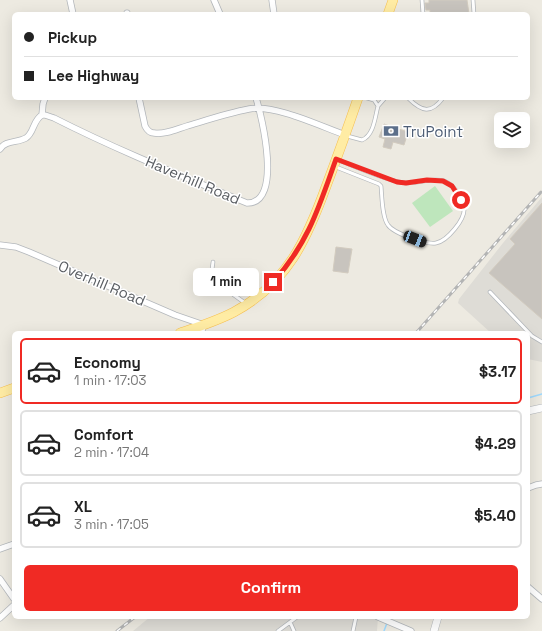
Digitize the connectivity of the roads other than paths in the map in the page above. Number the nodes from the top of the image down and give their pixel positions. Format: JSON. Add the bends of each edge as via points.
{"nodes":[{"id":1,"x":70,"y":0,"type":"edge"},
{"id":2,"x":214,"y":0,"type":"edge"},
{"id":3,"x":272,"y":0,"type":"edge"},
{"id":4,"x":393,"y":0,"type":"edge"},
{"id":5,"x":422,"y":0,"type":"edge"},
{"id":6,"x":473,"y":0,"type":"edge"},
{"id":7,"x":73,"y":12,"type":"edge"},
{"id":8,"x":219,"y":12,"type":"edge"},
{"id":9,"x":274,"y":12,"type":"edge"},
{"id":10,"x":389,"y":12,"type":"edge"},
{"id":11,"x":423,"y":12,"type":"edge"},
{"id":12,"x":474,"y":12,"type":"edge"},
{"id":13,"x":44,"y":100,"type":"edge"},
{"id":14,"x":139,"y":100,"type":"edge"},
{"id":15,"x":256,"y":100,"type":"edge"},
{"id":16,"x":355,"y":100,"type":"edge"},
{"id":17,"x":374,"y":100,"type":"edge"},
{"id":18,"x":383,"y":100,"type":"edge"},
{"id":19,"x":410,"y":100,"type":"edge"},
{"id":20,"x":441,"y":100,"type":"edge"},
{"id":21,"x":378,"y":106,"type":"junction"},
{"id":22,"x":258,"y":108,"type":"junction"},
{"id":23,"x":42,"y":115,"type":"junction"},
{"id":24,"x":345,"y":135,"type":"junction"},
{"id":25,"x":0,"y":150,"type":"edge"},
{"id":26,"x":335,"y":163,"type":"junction"},
{"id":27,"x":0,"y":245,"type":"edge"},
{"id":28,"x":213,"y":262,"type":"dead end"},
{"id":29,"x":490,"y":292,"type":"dead end"},
{"id":30,"x":246,"y":304,"type":"junction"},
{"id":31,"x":203,"y":329,"type":"edge"},
{"id":32,"x":192,"y":331,"type":"edge"},
{"id":33,"x":527,"y":331,"type":"edge"},
{"id":34,"x":530,"y":334,"type":"edge"},
{"id":35,"x":542,"y":342,"type":"edge"},
{"id":36,"x":12,"y":389,"type":"edge"},
{"id":37,"x":0,"y":392,"type":"edge"},
{"id":38,"x":542,"y":408,"type":"edge"},
{"id":39,"x":530,"y":411,"type":"edge"},
{"id":40,"x":542,"y":484,"type":"edge"},
{"id":41,"x":530,"y":487,"type":"edge"},
{"id":42,"x":12,"y":545,"type":"edge"},
{"id":43,"x":0,"y":549,"type":"edge"},
{"id":44,"x":0,"y":579,"type":"edge"},
{"id":45,"x":530,"y":589,"type":"edge"},
{"id":46,"x":12,"y":595,"type":"edge"},
{"id":47,"x":542,"y":599,"type":"edge"},
{"id":48,"x":12,"y":607,"type":"edge"},
{"id":49,"x":0,"y":618,"type":"edge"},
{"id":50,"x":294,"y":619,"type":"edge"},
{"id":51,"x":356,"y":619,"type":"edge"},
{"id":52,"x":383,"y":619,"type":"edge"},
{"id":53,"x":437,"y":619,"type":"edge"},
{"id":54,"x":290,"y":622,"type":"junction"},
{"id":55,"x":278,"y":631,"type":"edge"},
{"id":56,"x":294,"y":631,"type":"edge"},
{"id":57,"x":353,"y":631,"type":"edge"},
{"id":58,"x":411,"y":631,"type":"edge"},
{"id":59,"x":434,"y":631,"type":"edge"}],
"edges":[{"from":1,"to":7,"type":"street"},
{"from":2,"to":8,"type":"street"},
{"from":3,"to":9,"type":"street"},
{"from":4,"to":10,"type":"main road"},
{"from":5,"to":11,"type":"lane"},
{"from":6,"to":12,"type":"lane"},
{"from":13,"to":23,"type":"street"},
{"from":14,"to":22,"type":"street","via":[[145,126],[147,130],[155,133]]},
{"from":15,"to":22,"type":"street"},
{"from":16,"to":24,"type":"main road"},
{"from":17,"to":21,"type":"lane"},
{"from":18,"to":21,"type":"lane"},
{"from":19,"to":20,"type":"lane","via":[[425,110],[429,110]]},
{"from":21,"to":24,"type":"lane","via":[[368,138],[362,140]]},
{"from":22,"to":23,"type":"street","name":"Haverhill Road","via":[[266,141],[268,166],[261,196],[251,203]]},
{"from":22,"to":24,"type":"street","via":[[272,109]]},
{"from":23,"to":25,"type":"street","via":[[38,117],[26,138],[4,145]]},
{"from":24,"to":26,"type":"main road"},
{"from":26,"to":26,"type":"lane","via":[[381,186],[386,220],[395,231],[425,243],[436,243],[442,241],[463,216],[463,202],[448,183],[438,180],[397,182]]},
{"from":26,"to":30,"type":"main road","via":[[314,222],[300,248],[273,282]]},
{"from":27,"to":31,"type":"street","name":"Overhill Road","via":[[29,252]]},
{"from":28,"to":30,"type":"lane","via":[[212,280]]},
{"from":29,"to":33,"type":"lane"},
{"from":30,"to":31,"type":"main road"},
{"from":31,"to":32,"type":"main road"},
{"from":34,"to":35,"type":"lane"},
{"from":36,"to":37,"type":"main road"},
{"from":38,"to":39,"type":"street"},
{"from":40,"to":41,"type":"street"},
{"from":42,"to":43,"type":"street"},
{"from":44,"to":46,"type":"street"},
{"from":45,"to":47,"type":"street"},
{"from":48,"to":49,"type":"street"},
{"from":50,"to":54,"type":"lane"},
{"from":51,"to":57,"type":"lane"},
{"from":52,"to":58,"type":"street"},
{"from":53,"to":59,"type":"street"},
{"from":54,"to":55,"type":"lane"},
{"from":54,"to":56,"type":"lane"}]}
